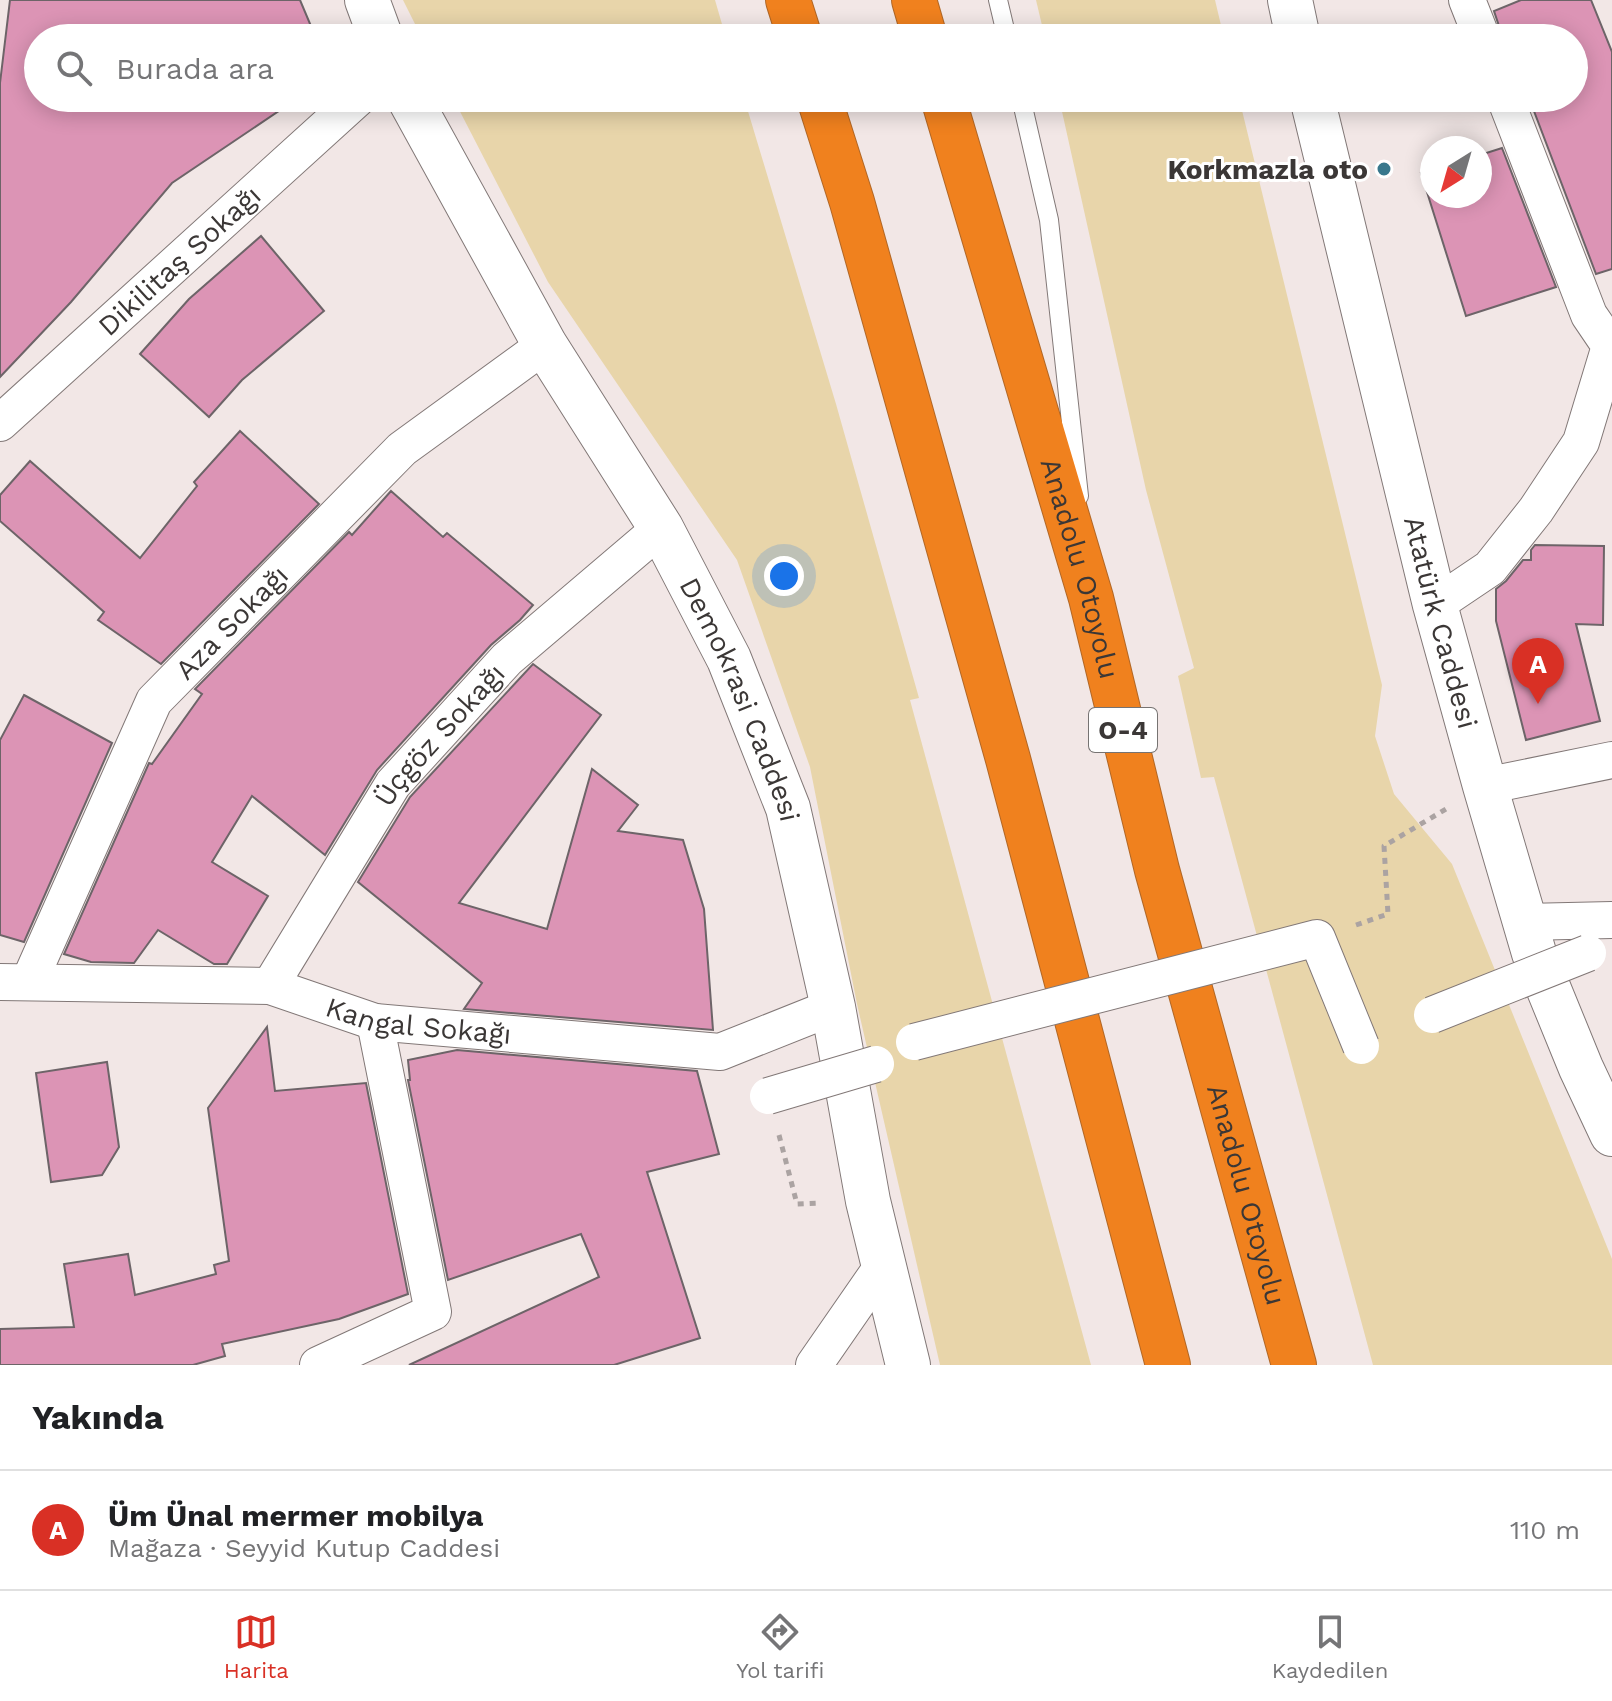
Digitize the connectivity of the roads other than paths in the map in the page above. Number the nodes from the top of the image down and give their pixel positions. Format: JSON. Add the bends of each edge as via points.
{"nodes":[{"id":1,"x":367,"y":0,"type":"edge"},
{"id":2,"x":788,"y":0,"type":"edge"},
{"id":3,"x":914,"y":0,"type":"edge"},
{"id":4,"x":998,"y":0,"type":"edge"},
{"id":5,"x":1290,"y":0,"type":"edge"},
{"id":6,"x":1467,"y":0,"type":"edge"},
{"id":7,"x":376,"y":24,"type":"edge"},
{"id":8,"x":796,"y":24,"type":"edge"},
{"id":9,"x":921,"y":24,"type":"edge"},
{"id":10,"x":1004,"y":24,"type":"edge"},
{"id":11,"x":1295,"y":24,"type":"edge"},
{"id":12,"x":1476,"y":24,"type":"edge"},
{"id":13,"x":343,"y":112,"type":"edge"},
{"id":14,"x":417,"y":112,"type":"edge"},
{"id":15,"x":823,"y":112,"type":"edge"},
{"id":16,"x":947,"y":112,"type":"edge"},
{"id":17,"x":1024,"y":112,"type":"edge"},
{"id":18,"x":1315,"y":112,"type":"edge"},
{"id":19,"x":1511,"y":112,"type":"edge"},
{"id":20,"x":1601,"y":310,"type":"edge"},
{"id":21,"x":545,"y":345,"type":"junction"},
{"id":22,"x":0,"y":423,"type":"edge"},
{"id":23,"x":661,"y":528,"type":"junction"},
{"id":24,"x":1091,"y":598,"type":"junction"},
{"id":25,"x":1435,"y":605,"type":"junction"},
{"id":26,"x":1612,"y":760,"type":"edge"},
{"id":27,"x":1485,"y":786,"type":"junction"},
{"id":28,"x":1612,"y":920,"type":"edge"},
{"id":29,"x":1525,"y":922,"type":"junction"},
{"id":30,"x":1588,"y":953,"type":"dead end"},
{"id":31,"x":14,"y":982,"type":"edge"},
{"id":32,"x":270,"y":986,"type":"junction"},
{"id":33,"x":833,"y":1007,"type":"junction"},
{"id":34,"x":1432,"y":1015,"type":"dead end"},
{"id":35,"x":375,"y":1022,"type":"junction"},
{"id":36,"x":1361,"y":1046,"type":"dead end"},
{"id":37,"x":918,"y":1054,"type":"dead end"},
{"id":38,"x":876,"y":1064,"type":"dead end"},
{"id":39,"x":768,"y":1096,"type":"road end"},
{"id":40,"x":1612,"y":1134,"type":"edge"},
{"id":41,"x":884,"y":1264,"type":"junction"},
{"id":42,"x":333,"y":1362,"type":"edge"},
{"id":43,"x":814,"y":1365,"type":"edge"},
{"id":44,"x":908,"y":1365,"type":"edge"},
{"id":45,"x":1168,"y":1365,"type":"edge"},
{"id":46,"x":1294,"y":1365,"type":"edge"}],
"edges":[{"from":1,"to":7,"type":"street"},
{"from":2,"to":8,"type":"highway"},
{"from":3,"to":9,"type":"highway"},
{"from":4,"to":10,"type":"lane"},
{"from":5,"to":11,"type":"street"},
{"from":6,"to":12,"type":"street"},
{"from":13,"to":22,"type":"street","name":"Dikilitaş Sokağı"},
{"from":14,"to":21,"type":"street","name":"Demokrasi Caddesi"},
{"from":15,"to":45,"type":"highway","via":[[1008,759]]},
{"from":16,"to":24,"type":"highway","name":"Anadolu Otoyolu","number":"O-4"},
{"from":17,"to":24,"type":"lane","via":[[1049,220]]},
{"from":18,"to":25,"type":"street","name":"Atatürk Caddesi"},
{"from":19,"to":20,"type":"street"},
{"from":20,"to":25,"type":"street","via":[[1610,346],[1581,442],[1490,568]]},
{"from":21,"to":23,"type":"street","name":"Demokrasi Caddesi"},
{"from":21,"to":31,"type":"street","name":"Aza Sokağı","via":[[402,449],[154,701]]},
{"from":23,"to":32,"type":"street","name":"Üçgöz Sokağı","via":[[507,659],[393,784]]},
{"from":23,"to":33,"type":"street","name":"Demokrasi Caddesi","via":[[729,659],[788,808]]},
{"from":24,"to":46,"type":"highway","name":"Anadolu Otoyolu","number":"O-4","via":[[1157,870]]},
{"from":25,"to":27,"type":"street","name":"Atatürk Caddesi"},
{"from":26,"to":27,"type":"street"},
{"from":27,"to":29,"type":"street","name":"Atatürk Caddesi"},
{"from":28,"to":29,"type":"street"},
{"from":29,"to":40,"type":"street","name":"Atatürk Caddesi"},
{"from":30,"to":34,"type":"street","bridge":true},
{"from":31,"to":32,"type":"street","name":"Kangal Sokağı"},
{"from":32,"to":35,"type":"street","name":"Kangal Sokağı"},
{"from":33,"to":35,"type":"street","name":"Kangal Sokağı","via":[[720,1052]]},
{"from":33,"to":41,"type":"street","name":"Demokrasi Caddesi"},
{"from":35,"to":42,"type":"street","via":[[433,1312]]},
{"from":36,"to":37,"type":"street","bridge":true,"via":[[1317,938],[914,1042]]},
{"from":38,"to":39,"type":"street","bridge":true},
{"from":41,"to":43,"type":"street"},
{"from":41,"to":44,"type":"street","name":"Demokrasi Caddesi"}]}
